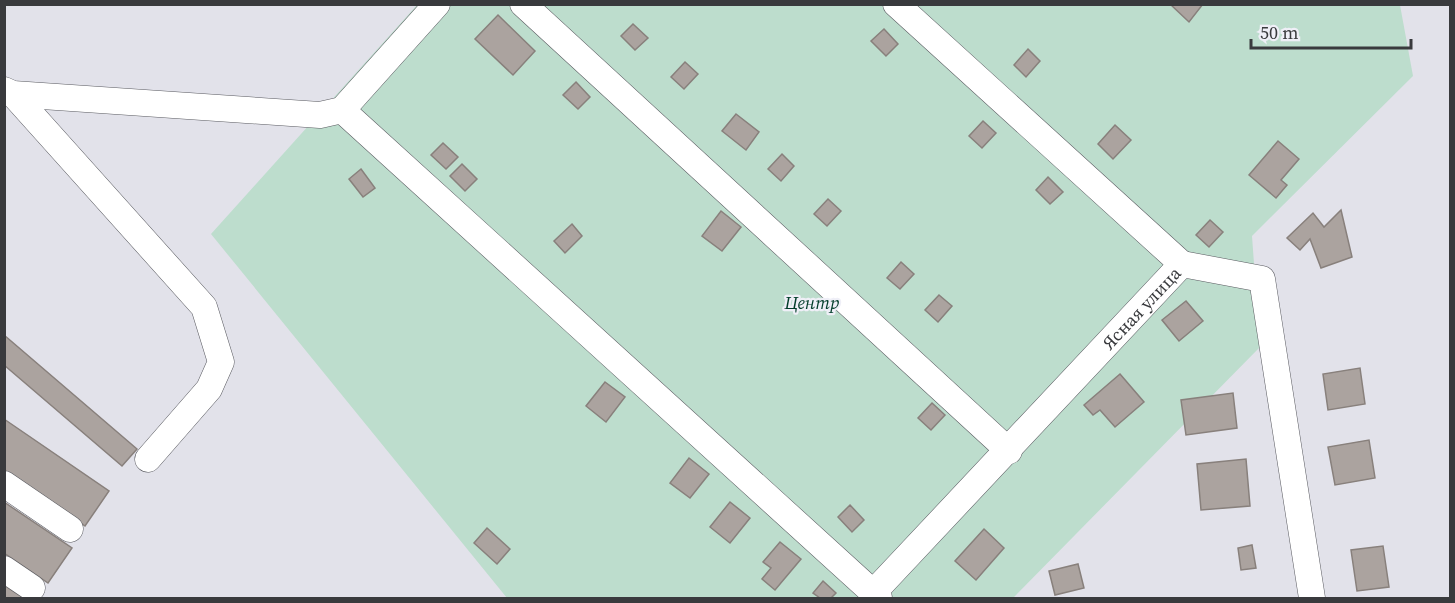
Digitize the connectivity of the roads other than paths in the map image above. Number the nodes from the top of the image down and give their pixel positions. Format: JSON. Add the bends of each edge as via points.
{"nodes":[{"id":1,"x":437,"y":4,"type":"edge"},
{"id":2,"x":523,"y":4,"type":"edge"},
{"id":3,"x":896,"y":4,"type":"edge"},
{"id":4,"x":9,"y":92,"type":"edge"},
{"id":5,"x":342,"y":110,"type":"junction"},
{"id":6,"x":1182,"y":264,"type":"junction"},
{"id":7,"x":1009,"y":451,"type":"junction"},
{"id":8,"x":148,"y":459,"type":"dead end"},
{"id":9,"x":4,"y":484,"type":"edge"},
{"id":10,"x":70,"y":529,"type":"dead end"},
{"id":11,"x":4,"y":569,"type":"edge"},
{"id":12,"x":32,"y":588,"type":"dead end"},
{"id":13,"x":876,"y":596,"type":"edge"},
{"id":14,"x":1312,"y":598,"type":"edge"}],
"edges":[{"from":1,"to":5,"type":"street"},
{"from":2,"to":7,"type":"street"},
{"from":3,"to":6,"type":"street"},
{"from":4,"to":5,"type":"street","via":[[320,115]]},
{"from":4,"to":8,"type":"street","via":[[204,307],[221,362],[209,389]]},
{"from":5,"to":13,"type":"street"},
{"from":6,"to":7,"type":"street","name":"Ясная улица"},
{"from":6,"to":14,"type":"street","name":"Ясная улица","via":[[1262,279]]},
{"from":7,"to":13,"type":"street","name":"Ясная улица"},
{"from":9,"to":10,"type":"street"},
{"from":11,"to":12,"type":"street"}]}
